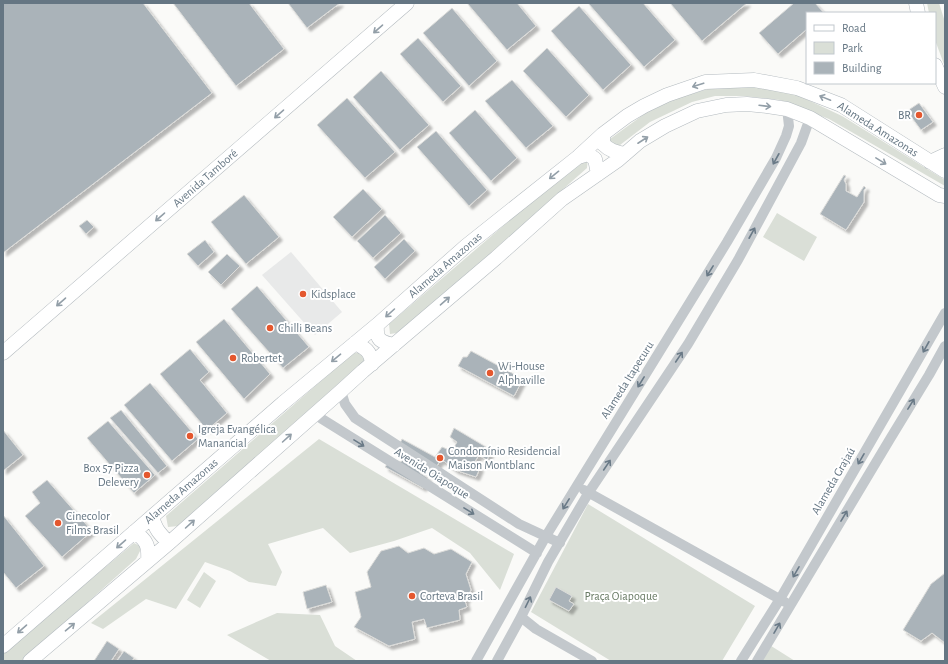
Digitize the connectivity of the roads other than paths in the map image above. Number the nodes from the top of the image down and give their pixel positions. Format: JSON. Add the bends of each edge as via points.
{"nodes":[{"id":1,"x":407,"y":3,"type":"edge"},
{"id":2,"x":936,"y":67,"type":"edge"},
{"id":3,"x":945,"y":87,"type":"edge"},
{"id":4,"x":787,"y":109,"type":"junction"},
{"id":5,"x":810,"y":118,"type":"junction"},
{"id":6,"x":603,"y":134,"type":"junction"},
{"id":7,"x":786,"y":136,"type":"junction"},
{"id":8,"x":801,"y":143,"type":"junction"},
{"id":9,"x":625,"y":154,"type":"junction"},
{"id":10,"x":945,"y":154,"type":"edge"},
{"id":11,"x":578,"y":157,"type":"junction"},
{"id":12,"x":930,"y":162,"type":"junction"},
{"id":13,"x":945,"y":171,"type":"edge"},
{"id":14,"x":598,"y":174,"type":"junction"},
{"id":15,"x":943,"y":197,"type":"edge"},
{"id":16,"x":945,"y":313,"type":"edge"},
{"id":17,"x":377,"y":325,"type":"junction"},
{"id":18,"x":355,"y":343,"type":"junction"},
{"id":19,"x":394,"y":345,"type":"junction"},
{"id":20,"x":945,"y":346,"type":"edge"},
{"id":21,"x":3,"y":353,"type":"edge"},
{"id":22,"x":654,"y":362,"type":"junction"},
{"id":23,"x":372,"y":364,"type":"junction"},
{"id":24,"x":670,"y":371,"type":"junction"},
{"id":25,"x":341,"y":391,"type":"junction"},
{"id":26,"x":314,"y":414,"type":"junction"},
{"id":27,"x":354,"y":418,"type":"junction"},
{"id":28,"x":340,"y":432,"type":"junction"},
{"id":29,"x":870,"y":444,"type":"junction"},
{"id":30,"x":880,"y":454,"type":"junction"},
{"id":31,"x":577,"y":486,"type":"junction"},
{"id":32,"x":589,"y":492,"type":"junction"},
{"id":33,"x":152,"y":517,"type":"junction"},
{"id":34,"x":134,"y":532,"type":"junction"},
{"id":35,"x":546,"y":536,"type":"junction"},
{"id":36,"x":169,"y":543,"type":"junction"},
{"id":37,"x":560,"y":543,"type":"junction"},
{"id":38,"x":537,"y":553,"type":"junction"},
{"id":39,"x":148,"y":561,"type":"junction"},
{"id":40,"x":780,"y":599,"type":"junction"},
{"id":41,"x":790,"y":605,"type":"junction"},
{"id":42,"x":521,"y":617,"type":"junction"},
{"id":43,"x":486,"y":644,"type":"junction"},
{"id":44,"x":3,"y":646,"type":"edge"},
{"id":45,"x":478,"y":657,"type":"edge"},
{"id":46,"x":498,"y":658,"type":"edge"},
{"id":47,"x":30,"y":661,"type":"edge"},
{"id":48,"x":492,"y":661,"type":"edge"},
{"id":49,"x":592,"y":661,"type":"edge"},
{"id":50,"x":741,"y":661,"type":"edge"},
{"id":51,"x":757,"y":661,"type":"edge"}],
"edges":[{"from":1,"to":21,"type":"main road","name":"Avenida Tamboré","one_way":true},
{"from":2,"to":3,"type":"main road"},
{"from":4,"to":5,"type":"main road","name":"Alameda Amazonas"},
{"from":4,"to":7,"type":"street","name":"Alameda Itapecuru","via":[[789,126]]},
{"from":9,"to":4,"type":"main road","name":"Alameda Amazonas","one_way":true,"via":[[640,141],[665,126],[697,111],[746,104]]},
{"from":5,"to":8,"type":"street"},
{"from":5,"to":15,"type":"main road","name":"Alameda Amazonas","one_way":true},
{"from":6,"to":9,"type":"main road","via":[[603,144],[607,149]]},
{"from":6,"to":11,"type":"main road","name":"Alameda Amazonas"},
{"from":12,"to":6,"type":"main road","name":"Alameda Amazonas","one_way":true,"via":[[841,105],[797,88],[754,80],[705,82],[668,95],[633,112]]},
{"from":7,"to":8,"type":"street"},
{"from":7,"to":22,"type":"street","name":"Alameda Itapecuru","one_way":true,"via":[[728,242]]},
{"from":24,"to":8,"type":"street","one_way":true,"via":[[738,260]]},
{"from":9,"to":14,"type":"main road","name":"Alameda Amazonas"},
{"from":10,"to":12,"type":"main road"},
{"from":11,"to":14,"type":"main road","via":[[588,154],[594,159]]},
{"from":11,"to":17,"type":"main road","name":"Alameda Amazonas","one_way":true,"via":[[466,246]]},
{"from":12,"to":13,"type":"main road","name":"Alameda Amazonas"},
{"from":19,"to":14,"type":"main road","name":"Alameda Amazonas","one_way":true,"via":[[562,198]]},
{"from":16,"to":29,"type":"street","name":"Alameda Grajaú","one_way":true},
{"from":17,"to":18,"type":"main road","name":"Alameda Amazonas"},
{"from":17,"to":19,"type":"main road","via":[[378,338],[382,342]]},
{"from":18,"to":23,"type":"main road","via":[[371,354]]},
{"from":18,"to":33,"type":"main road","name":"Alameda Amazonas","one_way":true},
{"from":19,"to":23,"type":"main road","name":"Alameda Amazonas"},
{"from":30,"to":20,"type":"street","one_way":true},
{"from":22,"to":24,"type":"street"},
{"from":22,"to":31,"type":"street","name":"Alameda Itapecuru","one_way":true},
{"from":23,"to":25,"type":"main road","name":"Alameda Amazonas"},
{"from":32,"to":24,"type":"street","one_way":true},
{"from":25,"to":26,"type":"main road","name":"Alameda Amazonas"},
{"from":25,"to":27,"type":"street","name":"Avenida Oiapoque","via":[[345,404]]},
{"from":26,"to":28,"type":"street","name":"Avenida Oiapoque"},
{"from":36,"to":26,"type":"main road","name":"Alameda Amazonas","one_way":true},
{"from":27,"to":28,"type":"street"},
{"from":27,"to":35,"type":"street","name":"Avenida Oiapoque","via":[[519,524]]},
{"from":28,"to":38,"type":"street","name":"Avenida Oiapoque","one_way":true},
{"from":29,"to":30,"type":"street","via":[[874,453]]},
{"from":29,"to":40,"type":"street","name":"Alameda Grajaú","one_way":true},
{"from":41,"to":30,"type":"street","one_way":true},
{"from":31,"to":32,"type":"street"},
{"from":31,"to":35,"type":"street","name":"Alameda Itapecuru","one_way":true},
{"from":32,"to":37,"type":"street"},
{"from":32,"to":40,"type":"street"},
{"from":33,"to":34,"type":"main road","name":"Alameda Amazonas"},
{"from":33,"to":36,"type":"main road","via":[[158,533]]},
{"from":34,"to":39,"type":"main road","via":[[146,543],[149,550]]},
{"from":34,"to":44,"type":"main road","name":"Alameda Amazonas","one_way":true},
{"from":35,"to":37,"type":"street","name":"Avenida Oiapoque"},
{"from":35,"to":38,"type":"street","name":"Alameda Itapecuru"},
{"from":36,"to":39,"type":"main road","name":"Alameda Amazonas"},
{"from":42,"to":37,"type":"street","one_way":true},
{"from":38,"to":43,"type":"street","name":"Alameda Itapecuru"},
{"from":47,"to":39,"type":"main road","name":"Alameda Amazonas","one_way":true},
{"from":40,"to":41,"type":"street"},
{"from":40,"to":50,"type":"street","name":"Alameda Grajaú"},
{"from":51,"to":41,"type":"street","one_way":true},
{"from":42,"to":46,"type":"street"},
{"from":42,"to":49,"type":"street","via":[[536,629]]},
{"from":43,"to":45,"type":"street","name":"Alameda Itapecuru"},
{"from":43,"to":46,"type":"street"},
{"from":45,"to":48,"type":"street"}]}
